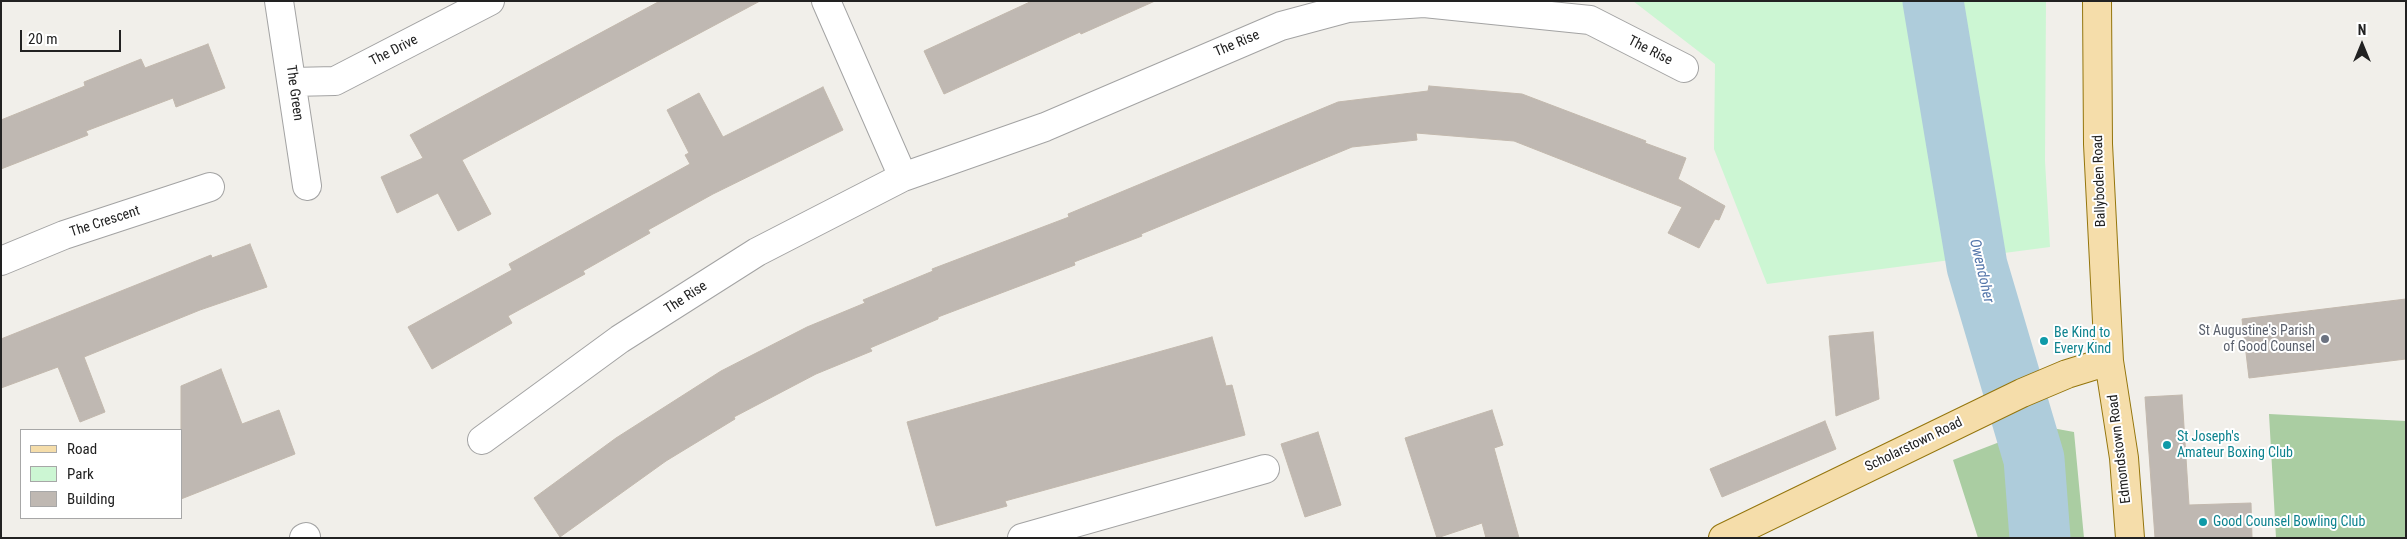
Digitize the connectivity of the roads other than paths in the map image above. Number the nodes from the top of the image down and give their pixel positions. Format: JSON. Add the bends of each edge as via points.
{"nodes":[{"id":1,"x":279,"y":1,"type":"edge"},
{"id":2,"x":490,"y":1,"type":"edge"},
{"id":3,"x":826,"y":1,"type":"edge"},
{"id":4,"x":2097,"y":1,"type":"edge"},
{"id":5,"x":1591,"y":11,"type":"edge"},
{"id":6,"x":1684,"y":68,"type":"dead end"},
{"id":7,"x":292,"y":82,"type":"junction"},
{"id":8,"x":903,"y":177,"type":"junction"},
{"id":9,"x":307,"y":186,"type":"dead end"},
{"id":10,"x":210,"y":187,"type":"dead end"},
{"id":11,"x":1,"y":261,"type":"edge"},
{"id":12,"x":2108,"y":361,"type":"junction"},
{"id":13,"x":482,"y":440,"type":"dead end"},
{"id":14,"x":1265,"y":469,"type":"dead end"},
{"id":15,"x":1022,"y":538,"type":"edge"},
{"id":16,"x":1723,"y":538,"type":"edge"},
{"id":17,"x":2130,"y":538,"type":"edge"}],
"edges":[{"from":1,"to":7,"type":"street","name":"The Green"},
{"from":2,"to":7,"type":"street","name":"The Drive","via":[[335,81]]},
{"from":3,"to":8,"type":"street"},
{"from":4,"to":12,"type":"main road","name":"Ballyboden Road","via":[[2098,144]]},
{"from":5,"to":6,"type":"street","name":"The Rise"},
{"from":5,"to":8,"type":"street","name":"The Rise","via":[[1424,3],[1348,8],[1281,26],[1046,127]]},
{"from":7,"to":9,"type":"street","name":"The Green"},
{"from":8,"to":13,"type":"street","name":"The Rise","via":[[757,252],[620,340]]},
{"from":10,"to":11,"type":"street","name":"The Crescent","via":[[64,235]]},
{"from":12,"to":16,"type":"main road","name":"Scholarstown Road","via":[[2016,396]]},
{"from":12,"to":17,"type":"main road","name":"Edmondstown Road","via":[[2124,458]]},
{"from":14,"to":15,"type":"street"}]}
